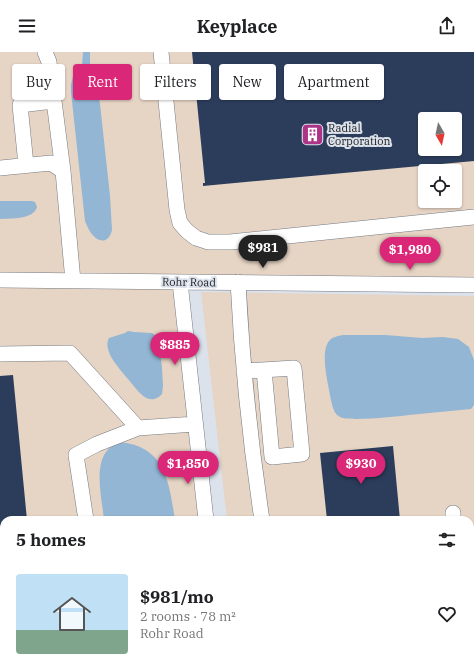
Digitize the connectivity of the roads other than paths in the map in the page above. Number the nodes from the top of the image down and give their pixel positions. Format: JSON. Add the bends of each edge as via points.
{"nodes":[{"id":1,"x":45,"y":52,"type":"edge"},
{"id":2,"x":161,"y":52,"type":"edge"},
{"id":3,"x":53,"y":101,"type":"junction"},
{"id":4,"x":26,"y":165,"type":"junction"},
{"id":5,"x":0,"y":168,"type":"edge"},
{"id":6,"x":62,"y":171,"type":"junction"},
{"id":7,"x":474,"y":217,"type":"edge"},
{"id":8,"x":0,"y":280,"type":"edge"},
{"id":9,"x":73,"y":280,"type":"junction"},
{"id":10,"x":180,"y":282,"type":"junction"},
{"id":11,"x":238,"y":282,"type":"junction"},
{"id":12,"x":474,"y":285,"type":"edge"},
{"id":13,"x":0,"y":354,"type":"edge"},
{"id":14,"x":264,"y":370,"type":"junction"},
{"id":15,"x":244,"y":371,"type":"junction"},
{"id":16,"x":195,"y":424,"type":"junction"},
{"id":17,"x":138,"y":428,"type":"junction"},
{"id":18,"x":85,"y":516,"type":"edge"},
{"id":19,"x":206,"y":516,"type":"edge"},
{"id":20,"x":261,"y":516,"type":"edge"}],
"edges":[{"from":1,"to":3,"type":"street","via":[[49,62]]},
{"from":2,"to":7,"type":"street","via":[[177,210],[180,223],[196,238],[208,242],[230,242]]},
{"from":3,"to":4,"type":"street","via":[[20,105]]},
{"from":3,"to":6,"type":"street"},
{"from":4,"to":5,"type":"street"},
{"from":4,"to":6,"type":"street","via":[[51,163]]},
{"from":6,"to":9,"type":"street"},
{"from":8,"to":9,"type":"street","name":"Rohr Road"},
{"from":9,"to":10,"type":"street","name":"Rohr Road"},
{"from":10,"to":11,"type":"street","name":"Rohr Road"},
{"from":10,"to":16,"type":"street"},
{"from":11,"to":12,"type":"street","name":"Rohr Road"},
{"from":11,"to":15,"type":"street"},
{"from":13,"to":17,"type":"street","via":[[70,353]]},
{"from":14,"to":14,"type":"street","via":[[294,368],[302,454],[272,457]]},
{"from":14,"to":15,"type":"street"},
{"from":15,"to":20,"type":"street","via":[[254,472]]},
{"from":16,"to":17,"type":"street"},
{"from":16,"to":19,"type":"street"},
{"from":17,"to":18,"type":"street","via":[[76,454]]}]}
